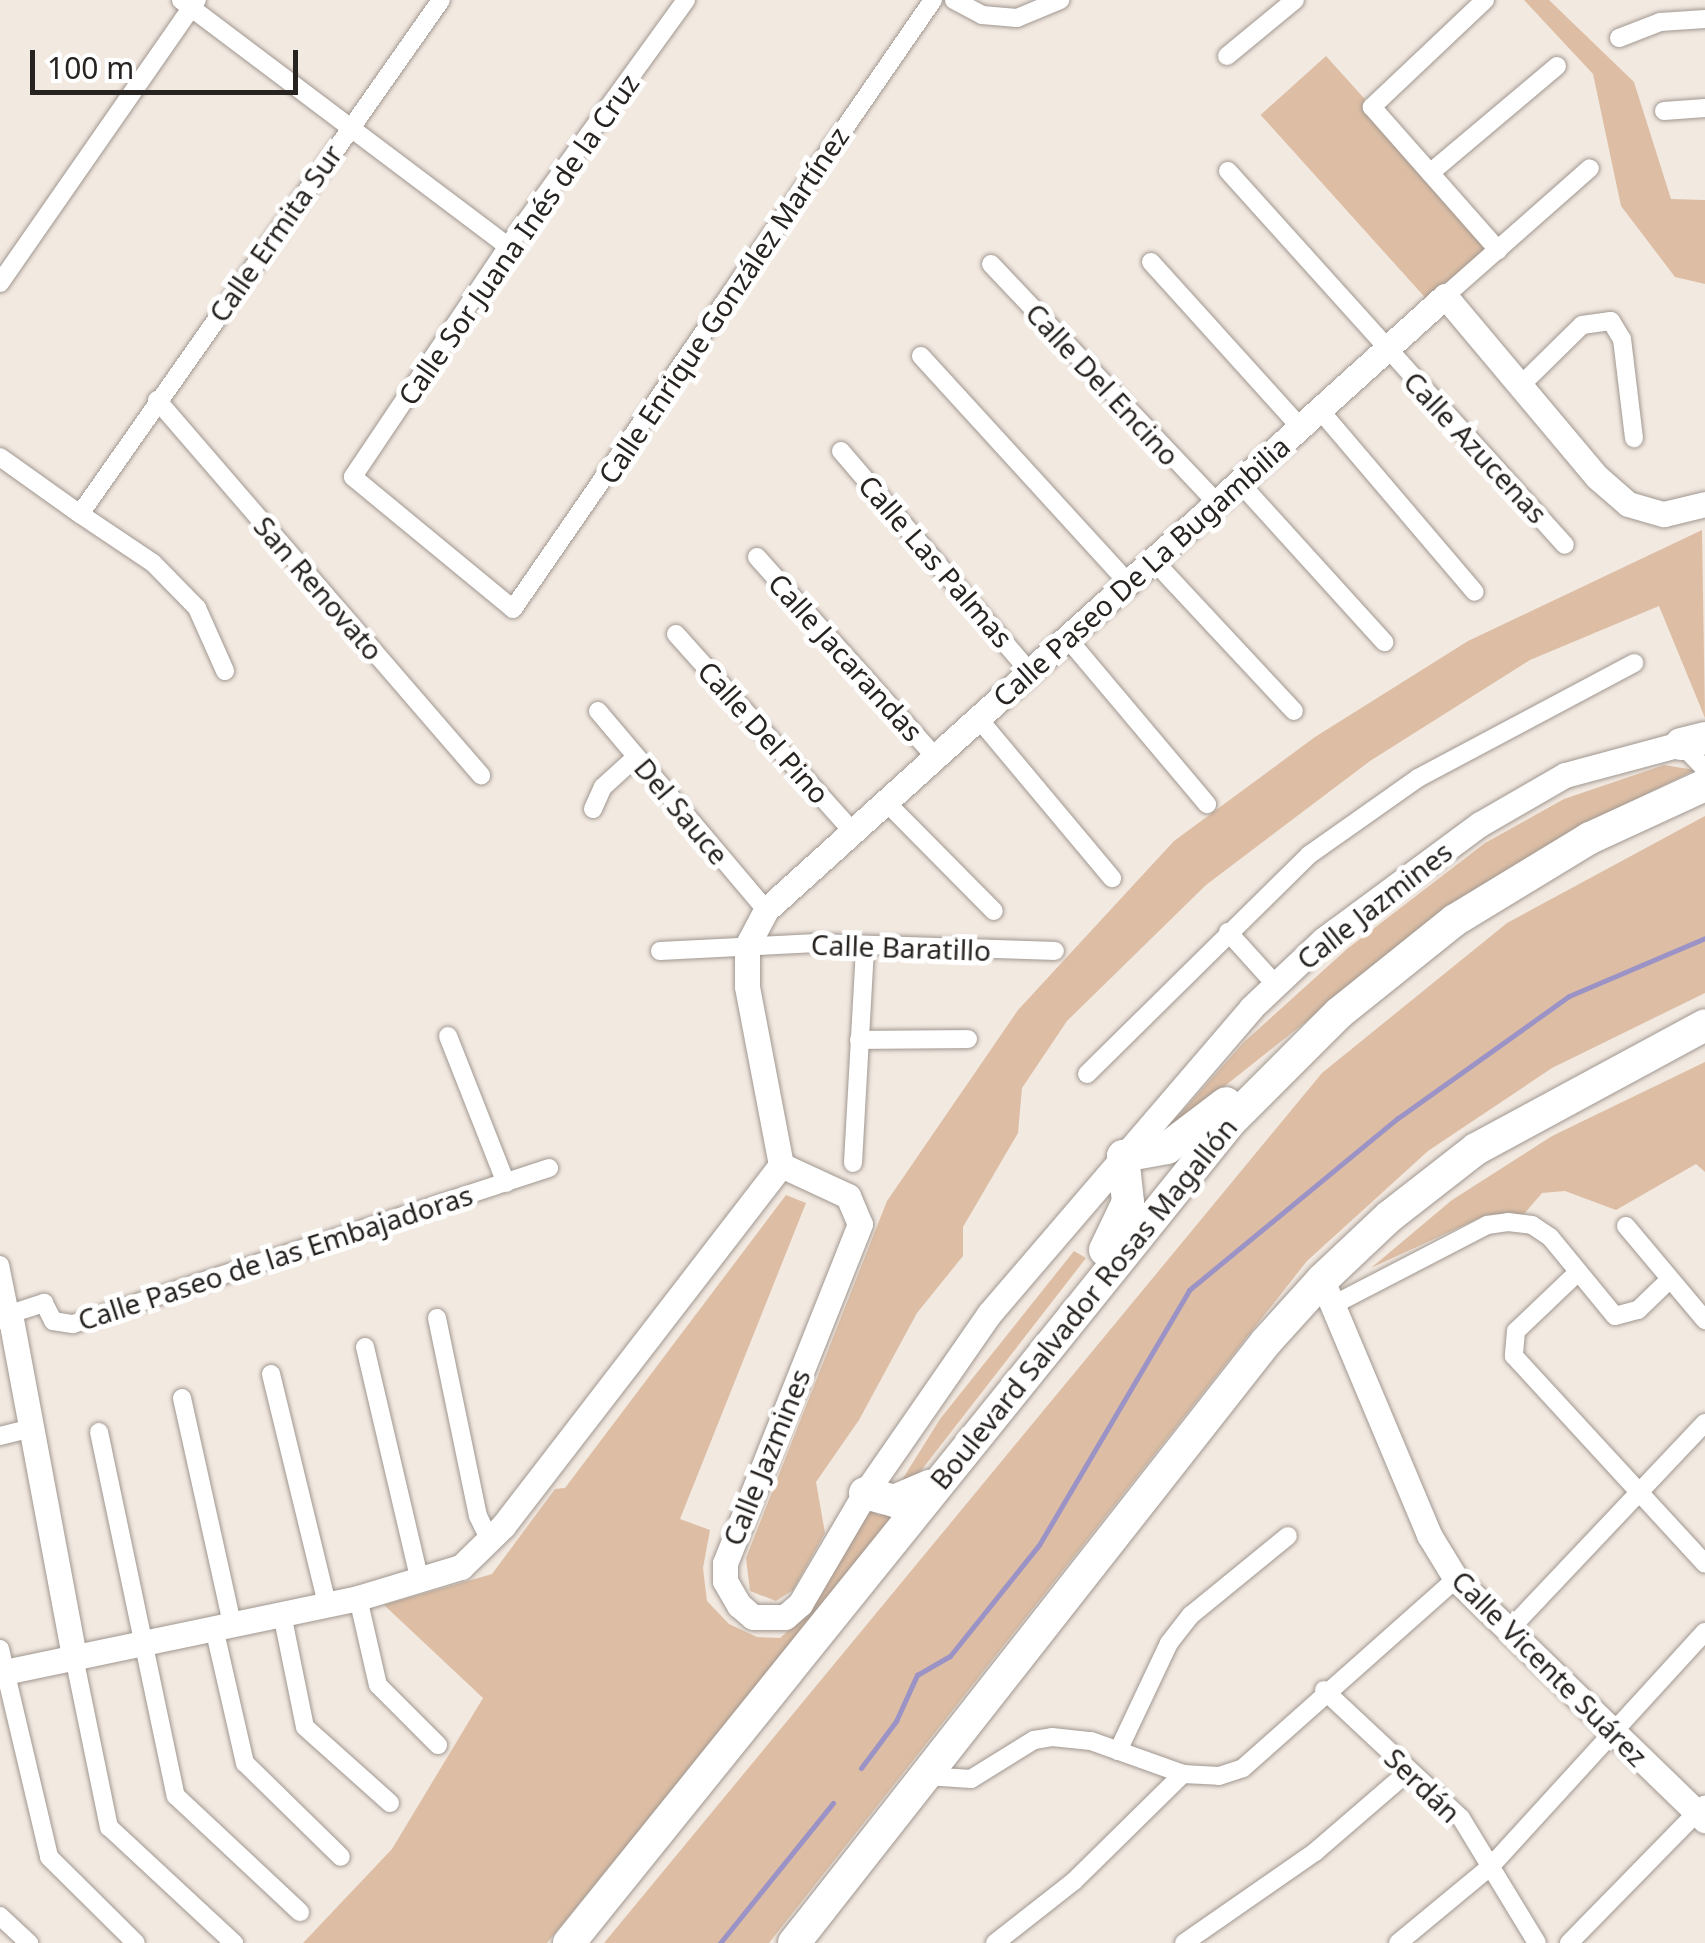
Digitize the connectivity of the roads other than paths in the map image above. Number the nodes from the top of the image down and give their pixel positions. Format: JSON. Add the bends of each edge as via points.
{"nodes":[{"id":1,"x":442,"y":0,"type":"edge"},
{"id":2,"x":686,"y":0,"type":"edge"},
{"id":3,"x":933,"y":0,"type":"edge"},
{"id":4,"x":954,"y":0,"type":"edge"},
{"id":5,"x":1060,"y":0,"type":"edge"},
{"id":6,"x":1295,"y":0,"type":"edge"},
{"id":7,"x":1485,"y":0,"type":"edge"},
{"id":8,"x":190,"y":3,"type":"edge"},
{"id":9,"x":1705,"y":19,"type":"edge"},
{"id":10,"x":1619,"y":38,"type":"dead end"},
{"id":11,"x":1227,"y":56,"type":"dead end"},
{"id":12,"x":1557,"y":66,"type":"dead end"},
{"id":13,"x":1705,"y":108,"type":"edge"},
{"id":14,"x":1664,"y":110,"type":"dead end"},
{"id":15,"x":349,"y":128,"type":"junction"},
{"id":16,"x":1590,"y":168,"type":"dead end"},
{"id":17,"x":1228,"y":171,"type":"dead end"},
{"id":18,"x":1430,"y":173,"type":"junction"},
{"id":19,"x":508,"y":246,"type":"junction"},
{"id":20,"x":1498,"y":250,"type":"junction"},
{"id":21,"x":1151,"y":262,"type":"dead end"},
{"id":22,"x":991,"y":264,"type":"dead end"},
{"id":23,"x":0,"y":284,"type":"edge"},
{"id":24,"x":1445,"y":296,"type":"junction"},
{"id":25,"x":1386,"y":350,"type":"junction"},
{"id":26,"x":922,"y":356,"type":"dead end"},
{"id":27,"x":1520,"y":386,"type":"junction"},
{"id":28,"x":157,"y":400,"type":"junction"},
{"id":29,"x":1319,"y":409,"type":"junction"},
{"id":30,"x":1300,"y":427,"type":"junction"},
{"id":31,"x":1634,"y":438,"type":"dead end"},
{"id":32,"x":841,"y":451,"type":"dead end"},
{"id":33,"x":0,"y":456,"type":"edge"},
{"id":34,"x":353,"y":479,"type":"joint"},
{"id":35,"x":1240,"y":484,"type":"junction"},
{"id":36,"x":1217,"y":504,"type":"junction"},
{"id":37,"x":1705,"y":504,"type":"edge"},
{"id":38,"x":80,"y":514,"type":"junction"},
{"id":39,"x":1566,"y":544,"type":"dead end"},
{"id":40,"x":757,"y":557,"type":"dead end"},
{"id":41,"x":1154,"y":561,"type":"junction"},
{"id":42,"x":1129,"y":584,"type":"junction"},
{"id":43,"x":1475,"y":592,"type":"dead end"},
{"id":44,"x":676,"y":634,"type":"dead end"},
{"id":45,"x":1068,"y":638,"type":"junction"},
{"id":46,"x":1384,"y":642,"type":"dead end"},
{"id":47,"x":1634,"y":663,"type":"dead end"},
{"id":48,"x":225,"y":671,"type":"dead end"},
{"id":49,"x":1030,"y":672,"type":"junction"},
{"id":50,"x":598,"y":711,"type":"dead end"},
{"id":51,"x":1294,"y":711,"type":"dead end"},
{"id":52,"x":978,"y":718,"type":"junction"},
{"id":53,"x":1693,"y":741,"type":"edge"},
{"id":54,"x":934,"y":756,"type":"junction"},
{"id":55,"x":636,"y":757,"type":"junction"},
{"id":56,"x":1705,"y":769,"type":"edge"},
{"id":57,"x":481,"y":775,"type":"dead end"},
{"id":58,"x":1705,"y":786,"type":"edge"},
{"id":59,"x":884,"y":800,"type":"junction"},
{"id":60,"x":1207,"y":804,"type":"dead end"},
{"id":61,"x":592,"y":808,"type":"dead end"},
{"id":62,"x":851,"y":830,"type":"junction"},
{"id":63,"x":1112,"y":878,"type":"dead end"},
{"id":64,"x":766,"y":910,"type":"junction"},
{"id":65,"x":994,"y":911,"type":"dead end"},
{"id":66,"x":1228,"y":932,"type":"junction"},
{"id":67,"x":747,"y":946,"type":"junction"},
{"id":68,"x":865,"y":946,"type":"junction"},
{"id":69,"x":660,"y":951,"type":"dead end"},
{"id":70,"x":1054,"y":951,"type":"dead end"},
{"id":71,"x":1276,"y":985,"type":"junction"},
{"id":72,"x":1339,"y":1012,"type":"junction"},
{"id":73,"x":1705,"y":1025,"type":"edge"},
{"id":74,"x":448,"y":1036,"type":"dead end"},
{"id":75,"x":859,"y":1040,"type":"junction"},
{"id":76,"x":968,"y":1040,"type":"dead end"},
{"id":77,"x":1087,"y":1074,"type":"dead end"},
{"id":78,"x":1123,"y":1156,"type":"junction"},
{"id":79,"x":853,"y":1163,"type":"dead end"},
{"id":80,"x":781,"y":1164,"type":"junction"},
{"id":81,"x":549,"y":1168,"type":"dead end"},
{"id":82,"x":506,"y":1182,"type":"junction"},
{"id":83,"x":1626,"y":1226,"type":"dead end"},
{"id":84,"x":0,"y":1265,"type":"edge"},
{"id":85,"x":1577,"y":1273,"type":"junction"},
{"id":86,"x":1667,"y":1282,"type":"junction"},
{"id":87,"x":1326,"y":1293,"type":"junction"},
{"id":88,"x":437,"y":1318,"type":"dead end"},
{"id":89,"x":1705,"y":1320,"type":"edge"},
{"id":90,"x":6,"y":1324,"type":"edge"},
{"id":91,"x":1063,"y":1324,"type":"junction"},
{"id":92,"x":364,"y":1346,"type":"dead end"},
{"id":93,"x":271,"y":1374,"type":"dead end"},
{"id":94,"x":182,"y":1398,"type":"dead end"},
{"id":95,"x":1705,"y":1424,"type":"edge"},
{"id":96,"x":31,"y":1428,"type":"junction"},
{"id":97,"x":99,"y":1432,"type":"dead end"},
{"id":98,"x":0,"y":1436,"type":"edge"},
{"id":99,"x":934,"y":1484,"type":"junction"},
{"id":100,"x":1637,"y":1490,"type":"junction"},
{"id":101,"x":865,"y":1493,"type":"junction"},
{"id":102,"x":1288,"y":1536,"type":"dead end"},
{"id":103,"x":490,"y":1541,"type":"junction"},
{"id":104,"x":1705,"y":1564,"type":"edge"},
{"id":105,"x":1456,"y":1579,"type":"junction"},
{"id":106,"x":420,"y":1582,"type":"junction"},
{"id":107,"x":358,"y":1598,"type":"junction"},
{"id":108,"x":327,"y":1604,"type":"junction"},
{"id":109,"x":282,"y":1614,"type":"junction"},
{"id":110,"x":223,"y":1626,"type":"junction"},
{"id":111,"x":1508,"y":1630,"type":"junction"},
{"id":112,"x":1705,"y":1632,"type":"edge"},
{"id":113,"x":144,"y":1643,"type":"junction"},
{"id":114,"x":74,"y":1657,"type":"junction"},
{"id":115,"x":2,"y":1664,"type":"edge"},
{"id":116,"x":1324,"y":1690,"type":"junction"},
{"id":117,"x":1615,"y":1736,"type":"junction"},
{"id":118,"x":438,"y":1746,"type":"dead end"},
{"id":119,"x":1118,"y":1751,"type":"junction"},
{"id":120,"x":1409,"y":1771,"type":"junction"},
{"id":121,"x":1183,"y":1774,"type":"junction"},
{"id":122,"x":926,"y":1776,"type":"junction"},
{"id":123,"x":390,"y":1803,"type":"dead end"},
{"id":124,"x":1702,"y":1812,"type":"edge"},
{"id":125,"x":341,"y":1856,"type":"dead end"},
{"id":126,"x":1491,"y":1866,"type":"junction"},
{"id":127,"x":629,"y":1870,"type":"junction"},
{"id":128,"x":300,"y":1912,"type":"dead end"},
{"id":129,"x":0,"y":1916,"type":"edge"},
{"id":130,"x":28,"y":1943,"type":"edge"},
{"id":131,"x":136,"y":1943,"type":"edge"},
{"id":132,"x":234,"y":1943,"type":"edge"},
{"id":133,"x":569,"y":1943,"type":"edge"},
{"id":134,"x":584,"y":1943,"type":"edge"},
{"id":135,"x":794,"y":1943,"type":"edge"},
{"id":136,"x":994,"y":1943,"type":"edge"},
{"id":137,"x":1184,"y":1943,"type":"edge"},
{"id":138,"x":1398,"y":1943,"type":"edge"},
{"id":139,"x":1537,"y":1943,"type":"edge"},
{"id":140,"x":1569,"y":1943,"type":"edge"}],
"edges":[{"from":1,"to":15,"type":"street","name":"Calle Ermita Sur"},
{"from":2,"to":19,"type":"street","name":"Calle Sor Juana Inés de la Cruz"},
{"from":3,"to":34,"type":"street","name":"Calle Enrique González Martínez","via":[[512,609]]},
{"from":4,"to":5,"type":"street","via":[[982,15],[1017,18]]},
{"from":6,"to":11,"type":"street"},
{"from":7,"to":18,"type":"street","via":[[1372,107]]},
{"from":8,"to":15,"type":"street"},
{"from":8,"to":23,"type":"street"},
{"from":9,"to":10,"type":"street","via":[[1660,22]]},
{"from":12,"to":18,"type":"street"},
{"from":13,"to":14,"type":"street"},
{"from":15,"to":19,"type":"street"},
{"from":15,"to":28,"type":"street","name":"Calle Ermita Sur"},
{"from":16,"to":20,"type":"street"},
{"from":17,"to":25,"type":"street","name":"Calle Azucenas"},
{"from":18,"to":20,"type":"street"},
{"from":19,"to":34,"type":"street","name":"Calle Sor Juana Inés de la Cruz"},
{"from":20,"to":24,"type":"street"},
{"from":21,"to":30,"type":"street"},
{"from":22,"to":36,"type":"street","name":"Calle Del Encino"},
{"from":24,"to":25,"type":"street","name":"Calle Paseo De La Bugambilia"},
{"from":24,"to":27,"type":"street"},
{"from":25,"to":29,"type":"street","name":"Calle Paseo De La Bugambilia"},
{"from":25,"to":39,"type":"street","name":"Calle Azucenas"},
{"from":26,"to":42,"type":"street"},
{"from":27,"to":31,"type":"street","via":[[1582,325],[1610,321],[1622,339]]},
{"from":27,"to":37,"type":"street","via":[[1628,504],[1664,514]]},
{"from":28,"to":38,"type":"street","name":"Calle Ermita Sur"},
{"from":28,"to":57,"type":"street","name":"San Renovato"},
{"from":29,"to":30,"type":"street","name":"Calle Paseo De La Bugambilia"},
{"from":29,"to":43,"type":"street"},
{"from":30,"to":35,"type":"street","name":"Calle Paseo De La Bugambilia"},
{"from":32,"to":49,"type":"street","name":"Calle Las Palmas"},
{"from":33,"to":38,"type":"street"},
{"from":35,"to":36,"type":"street","name":"Calle Paseo De La Bugambilia"},
{"from":35,"to":46,"type":"street"},
{"from":36,"to":41,"type":"street","name":"Calle Paseo De La Bugambilia"},
{"from":38,"to":48,"type":"street","via":[[153,563],[197,608]]},
{"from":40,"to":54,"type":"street","name":"Calle Jacarandas"},
{"from":41,"to":42,"type":"street","name":"Calle Paseo De La Bugambilia"},
{"from":41,"to":51,"type":"street"},
{"from":42,"to":45,"type":"street","name":"Calle Paseo De La Bugambilia"},
{"from":44,"to":62,"type":"street","name":"Calle Del Pino"},
{"from":45,"to":49,"type":"street","name":"Calle Paseo De La Bugambilia"},
{"from":45,"to":60,"type":"street"},
{"from":47,"to":66,"type":"street","via":[[1418,778],[1309,855]]},
{"from":49,"to":52,"type":"street","name":"Calle Paseo De La Bugambilia"},
{"from":50,"to":55,"type":"street","name":"Del Sauce"},
{"from":52,"to":54,"type":"street","name":"Calle Paseo De La Bugambilia"},
{"from":52,"to":63,"type":"street"},
{"from":53,"to":56,"type":"street","name":"Calle Jazmines"},
{"from":53,"to":71,"type":"street","name":"Calle Jazmines","via":[[1565,776],[1480,824],[1323,940]]},
{"from":54,"to":59,"type":"street","name":"Calle Paseo De La Bugambilia"},
{"from":55,"to":61,"type":"street","via":[[603,787]]},
{"from":55,"to":64,"type":"street","name":"Del Sauce"},
{"from":58,"to":72,"type":"highway","name":"Boulevard Salvador Rosas Magallón","via":[[1590,838],[1456,920]]},
{"from":59,"to":62,"type":"street","name":"Calle Paseo De La Bugambilia"},
{"from":59,"to":65,"type":"street"},
{"from":62,"to":64,"type":"street","name":"Calle Paseo De La Bugambilia"},
{"from":64,"to":67,"type":"street","name":"Calle Paseo De La Bugambilia"},
{"from":66,"to":71,"type":"street"},
{"from":66,"to":77,"type":"street"},
{"from":67,"to":68,"type":"street","name":"Calle Baratillo"},
{"from":67,"to":69,"type":"street","name":"Calle Baratillo"},
{"from":67,"to":80,"type":"street","name":"Calle Paseo De La Bugambilia","via":[[747,986]]},
{"from":68,"to":70,"type":"street","name":"Calle Baratillo"},
{"from":68,"to":75,"type":"street"},
{"from":71,"to":78,"type":"street","name":"Calle Jazmines"},
{"from":72,"to":78,"type":"highway","via":[[1182,1138],[1153,1153]]},
{"from":72,"to":91,"type":"highway","name":"Boulevard Salvador Rosas Magallón","via":[[1230,1122]]},
{"from":73,"to":87,"type":"highway","via":[[1476,1149],[1390,1216]]},
{"from":74,"to":82,"type":"street"},
{"from":75,"to":76,"type":"street"},
{"from":75,"to":79,"type":"street"},
{"from":78,"to":91,"type":"highway","via":[[1128,1202]]},
{"from":78,"to":101,"type":"street","name":"Calle Jazmines","via":[[989,1314]]},
{"from":80,"to":101,"type":"street","name":"Calle Jazmines","via":[[848,1196],[860,1224],[729,1547],[725,1581],[738,1605],[769,1620],[800,1604]]},
{"from":80,"to":103,"type":"street"},
{"from":81,"to":82,"type":"street","name":"Calle Paseo de las Embajadoras"},
{"from":82,"to":90,"type":"street","name":"Calle Paseo de las Embajadoras","via":[[73,1324],[53,1320],[44,1302]]},
{"from":83,"to":86,"type":"street"},
{"from":84,"to":90,"type":"street"},
{"from":85,"to":86,"type":"street","via":[[1623,1316]]},
{"from":85,"to":87,"type":"street","via":[[1543,1231],[1487,1225]]},
{"from":85,"to":100,"type":"street","via":[[1516,1331],[1514,1356]]},
{"from":86,"to":89,"type":"street"},
{"from":87,"to":105,"type":"street","name":"Calle Vicente Suárez","via":[[1429,1535]]},
{"from":87,"to":122,"type":"highway"},
{"from":88,"to":103,"type":"street","via":[[478,1516]]},
{"from":90,"to":96,"type":"street"},
{"from":91,"to":99,"type":"highway","name":"Boulevard Salvador Rosas Magallón"},
{"from":92,"to":106,"type":"street"},
{"from":93,"to":108,"type":"street"},
{"from":94,"to":110,"type":"street"},
{"from":95,"to":100,"type":"street"},
{"from":96,"to":98,"type":"street"},
{"from":96,"to":114,"type":"street"},
{"from":97,"to":113,"type":"street"},
{"from":99,"to":101,"type":"highway","via":[[894,1501]]},
{"from":99,"to":127,"type":"highway","name":"Boulevard Salvador Rosas Magallón"},
{"from":100,"to":104,"type":"street"},
{"from":100,"to":111,"type":"street"},
{"from":102,"to":119,"type":"street","via":[[1191,1615],[1169,1643]]},
{"from":103,"to":106,"type":"street","via":[[461,1568]]},
{"from":105,"to":111,"type":"street","name":"Calle Vicente Suárez"},
{"from":105,"to":116,"type":"street"},
{"from":106,"to":107,"type":"street"},
{"from":107,"to":108,"type":"street"},
{"from":107,"to":118,"type":"street","via":[[378,1685]]},
{"from":108,"to":109,"type":"street"},
{"from":109,"to":110,"type":"street"},
{"from":109,"to":123,"type":"street","via":[[305,1727]]},
{"from":110,"to":113,"type":"street"},
{"from":110,"to":125,"type":"street","via":[[246,1763]]},
{"from":111,"to":117,"type":"street","name":"Calle Vicente Suárez"},
{"from":112,"to":117,"type":"street"},
{"from":113,"to":114,"type":"street"},
{"from":113,"to":128,"type":"street","via":[[176,1796]]},
{"from":114,"to":115,"type":"street"},
{"from":114,"to":132,"type":"street","via":[[110,1827]]},
{"from":115,"to":131,"type":"street","via":[[49,1858]]},
{"from":116,"to":120,"type":"street","name":"Serdán"},
{"from":116,"to":121,"type":"street","via":[[1243,1768],[1219,1776]]},
{"from":117,"to":124,"type":"street","name":"Calle Vicente Suárez"},
{"from":117,"to":126,"type":"street"},
{"from":119,"to":121,"type":"street"},
{"from":119,"to":122,"type":"street","via":[[1052,1737],[1034,1740],[971,1779]]},
{"from":120,"to":126,"type":"street","name":"Serdán","via":[[1461,1818]]},
{"from":120,"to":137,"type":"street","via":[[1315,1852]]},
{"from":121,"to":136,"type":"street","via":[[1074,1881]]},
{"from":122,"to":135,"type":"highway"},
{"from":124,"to":140,"type":"street"},
{"from":126,"to":138,"type":"street"},
{"from":126,"to":139,"type":"street","name":"Serdán"},
{"from":127,"to":133,"type":"highway","name":"Boulevard Salvador Rosas Magallón"},
{"from":127,"to":134,"type":"highway"},
{"from":129,"to":130,"type":"street"}]}
